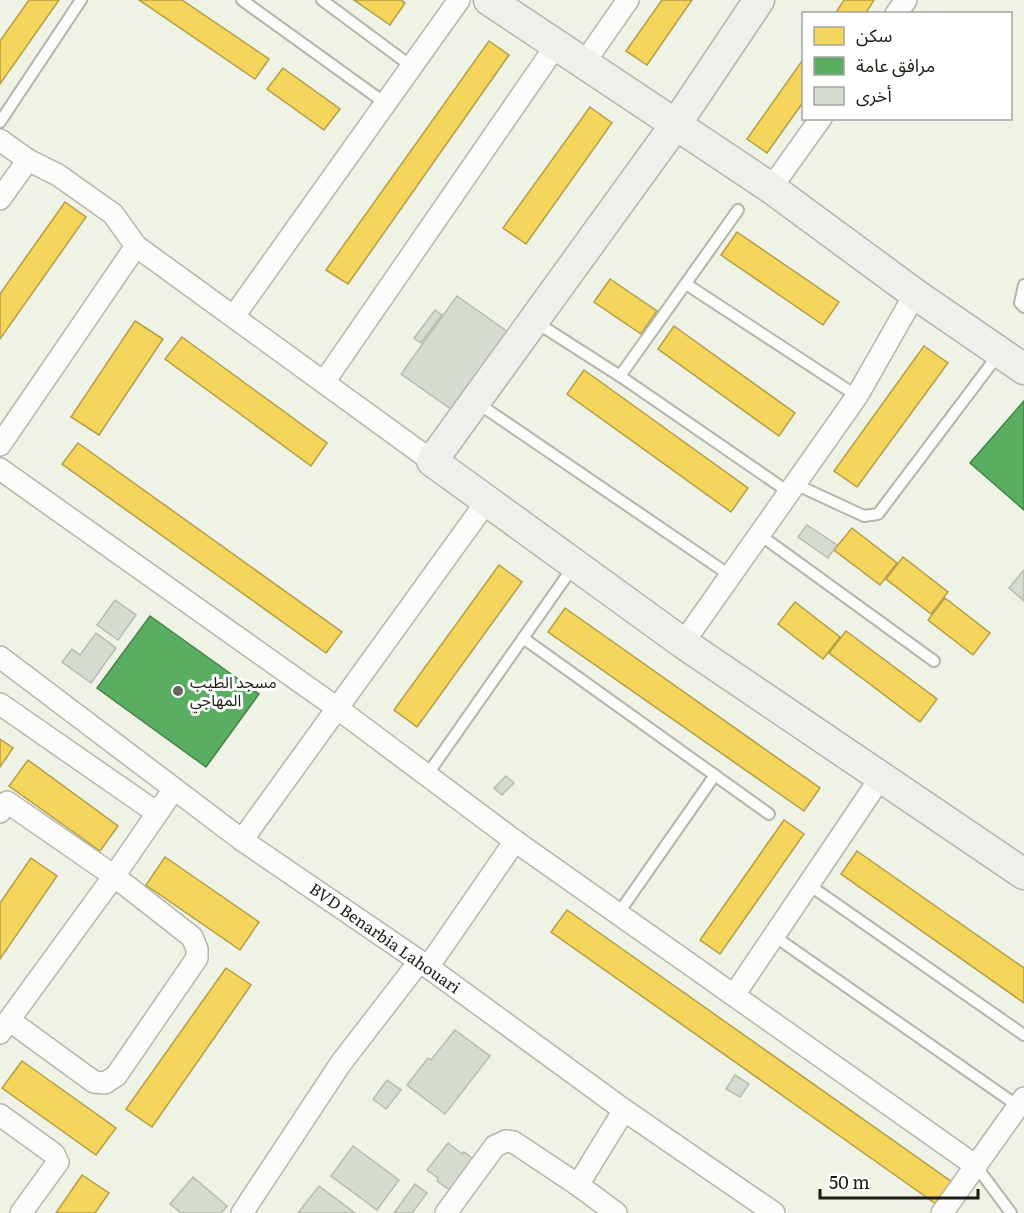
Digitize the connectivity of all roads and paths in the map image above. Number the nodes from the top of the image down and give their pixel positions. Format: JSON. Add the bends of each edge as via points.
{"nodes":[{"id":1,"x":81,"y":0,"type":"edge"},
{"id":2,"x":242,"y":0,"type":"edge"},
{"id":3,"x":322,"y":0,"type":"edge"},
{"id":4,"x":459,"y":0,"type":"edge"},
{"id":5,"x":489,"y":0,"type":"edge"},
{"id":6,"x":628,"y":0,"type":"edge"},
{"id":7,"x":759,"y":0,"type":"edge"},
{"id":8,"x":557,"y":44,"type":"junction"},
{"id":9,"x":584,"y":63,"type":"junction"},
{"id":10,"x":411,"y":66,"type":"junction"},
{"id":11,"x":385,"y":103,"type":"junction"},
{"id":12,"x":820,"y":120,"type":"edge"},
{"id":13,"x":0,"y":122,"type":"edge"},
{"id":14,"x":676,"y":124,"type":"junction"},
{"id":15,"x":0,"y":140,"type":"edge"},
{"id":16,"x":28,"y":160,"type":"junction"},
{"id":17,"x":771,"y":188,"type":"junction"},
{"id":18,"x":0,"y":199,"type":"edge"},
{"id":19,"x":738,"y":210,"type":"dead end"},
{"id":20,"x":136,"y":246,"type":"junction"},
{"id":21,"x":686,"y":284,"type":"junction"},
{"id":22,"x":1024,"y":285,"type":"edge"},
{"id":23,"x":915,"y":294,"type":"junction"},
{"id":24,"x":1024,"y":308,"type":"edge"},
{"id":25,"x":234,"y":316,"type":"junction"},
{"id":26,"x":534,"y":321,"type":"junction"},
{"id":27,"x":1012,"y":361,"type":"edge"},
{"id":28,"x":620,"y":376,"type":"junction"},
{"id":29,"x":324,"y":382,"type":"junction"},
{"id":30,"x":857,"y":396,"type":"junction"},
{"id":31,"x":475,"y":402,"type":"junction"},
{"id":32,"x":0,"y":446,"type":"edge"},
{"id":33,"x":432,"y":461,"type":"junction"},
{"id":34,"x":0,"y":470,"type":"edge"},
{"id":35,"x":793,"y":488,"type":"junction"},
{"id":36,"x":487,"y":501,"type":"junction"},
{"id":37,"x":760,"y":535,"type":"junction"},
{"id":38,"x":574,"y":564,"type":"junction"},
{"id":39,"x":731,"y":576,"type":"junction"},
{"id":40,"x":523,"y":638,"type":"junction"},
{"id":41,"x":683,"y":643,"type":"junction"},
{"id":42,"x":0,"y":657,"type":"edge"},
{"id":43,"x":934,"y":661,"type":"dead end"},
{"id":44,"x":0,"y":704,"type":"edge"},
{"id":45,"x":337,"y":708,"type":"junction"},
{"id":46,"x":427,"y":775,"type":"junction"},
{"id":47,"x":715,"y":775,"type":"junction"},
{"id":48,"x":881,"y":777,"type":"junction"},
{"id":49,"x":174,"y":789,"type":"junction"},
{"id":50,"x":0,"y":812,"type":"edge"},
{"id":51,"x":157,"y":813,"type":"junction"},
{"id":52,"x":769,"y":814,"type":"dead end"},
{"id":53,"x":242,"y":840,"type":"junction"},
{"id":54,"x":515,"y":841,"type":"junction"},
{"id":55,"x":1024,"y":874,"type":"edge"},
{"id":56,"x":114,"y":876,"type":"junction"},
{"id":57,"x":808,"y":885,"type":"junction"},
{"id":58,"x":618,"y":914,"type":"junction"},
{"id":59,"x":774,"y":936,"type":"junction"},
{"id":60,"x":424,"y":965,"type":"junction"},
{"id":61,"x":734,"y":995,"type":"junction"},
{"id":62,"x":5,"y":1027,"type":"edge"},
{"id":63,"x":1024,"y":1035,"type":"edge"},
{"id":64,"x":1021,"y":1102,"type":"edge"},
{"id":65,"x":624,"y":1110,"type":"junction"},
{"id":66,"x":0,"y":1115,"type":"edge"},
{"id":67,"x":976,"y":1166,"type":"junction"},
{"id":68,"x":578,"y":1185,"type":"junction"},
{"id":69,"x":21,"y":1213,"type":"edge"},
{"id":70,"x":242,"y":1213,"type":"edge"},
{"id":71,"x":446,"y":1213,"type":"edge"},
{"id":72,"x":616,"y":1213,"type":"edge"},
{"id":73,"x":774,"y":1213,"type":"edge"},
{"id":74,"x":942,"y":1213,"type":"edge"},
{"id":75,"x":1011,"y":1213,"type":"edge"}],
"edges":[{"from":1,"to":13,"type":"lane"},
{"from":2,"to":11,"type":"lane"},
{"from":3,"to":10,"type":"lane"},
{"from":4,"to":10,"type":"street"},
{"from":5,"to":8,"type":"street"},
{"from":6,"to":9,"type":"street"},
{"from":7,"to":14,"type":"street"},
{"from":8,"to":9,"type":"street"},
{"from":8,"to":29,"type":"street"},
{"from":9,"to":14,"type":"street"},
{"from":10,"to":11,"type":"street"},
{"from":11,"to":25,"type":"street"},
{"from":12,"to":17,"type":"street"},
{"from":14,"to":17,"type":"street"},
{"from":14,"to":26,"type":"street"},
{"from":15,"to":16,"type":"street"},
{"from":16,"to":18,"type":"street"},
{"from":16,"to":20,"type":"street","via":[[58,175],[113,214]]},
{"from":17,"to":23,"type":"street"},
{"from":19,"to":21,"type":"lane"},
{"from":20,"to":25,"type":"street"},
{"from":20,"to":32,"type":"street"},
{"from":21,"to":28,"type":"lane"},
{"from":21,"to":30,"type":"lane"},
{"from":22,"to":24,"type":"lane","via":[[1020,303]]},
{"from":23,"to":27,"type":"street"},
{"from":23,"to":30,"type":"street"},
{"from":25,"to":29,"type":"street"},
{"from":26,"to":28,"type":"lane"},
{"from":26,"to":31,"type":"street"},
{"from":27,"to":35,"type":"lane","via":[[879,514],[864,516]]},
{"from":28,"to":35,"type":"lane"},
{"from":29,"to":33,"type":"street"},
{"from":30,"to":35,"type":"street"},
{"from":31,"to":33,"type":"street"},
{"from":31,"to":39,"type":"lane"},
{"from":33,"to":36,"type":"street"},
{"from":34,"to":45,"type":"street"},
{"from":35,"to":37,"type":"street"},
{"from":36,"to":38,"type":"street"},
{"from":36,"to":45,"type":"street"},
{"from":37,"to":39,"type":"street"},
{"from":37,"to":43,"type":"lane"},
{"from":38,"to":40,"type":"lane"},
{"from":38,"to":41,"type":"street"},
{"from":39,"to":41,"type":"street"},
{"from":40,"to":46,"type":"lane"},
{"from":40,"to":47,"type":"lane"},
{"from":41,"to":48,"type":"street"},
{"from":42,"to":49,"type":"street","name":"BVD Benarbia Lahouari"},
{"from":44,"to":51,"type":"street"},
{"from":45,"to":46,"type":"street"},
{"from":45,"to":53,"type":"street"},
{"from":46,"to":54,"type":"street"},
{"from":47,"to":52,"type":"lane"},
{"from":47,"to":58,"type":"lane"},
{"from":48,"to":55,"type":"street"},
{"from":48,"to":57,"type":"street"},
{"from":49,"to":51,"type":"street"},
{"from":49,"to":53,"type":"street","name":"BVD Benarbia Lahouari"},
{"from":50,"to":56,"type":"street","via":[[7,802]]},
{"from":51,"to":56,"type":"street"},
{"from":53,"to":60,"type":"street","name":"BVD Benarbia Lahouari"},
{"from":54,"to":58,"type":"street"},
{"from":54,"to":60,"type":"street"},
{"from":56,"to":62,"type":"street"},
{"from":56,"to":62,"type":"street","via":[[192,937],[197,949],[197,958],[117,1076],[105,1083],[94,1082]]},
{"from":57,"to":59,"type":"street"},
{"from":57,"to":63,"type":"lane"},
{"from":58,"to":61,"type":"street"},
{"from":59,"to":61,"type":"street"},
{"from":59,"to":64,"type":"lane"},
{"from":60,"to":65,"type":"street","name":"BVD Benarbia Lahouari"},
{"from":60,"to":70,"type":"street","via":[[341,1063]]},
{"from":61,"to":67,"type":"street"},
{"from":64,"to":67,"type":"street"},
{"from":65,"to":68,"type":"street"},
{"from":65,"to":73,"type":"street","name":"BVD Benarbia Lahouari"},
{"from":66,"to":69,"type":"street","via":[[54,1154],[58,1162]]},
{"from":67,"to":74,"type":"street"},
{"from":67,"to":75,"type":"lane"},
{"from":68,"to":71,"type":"street","via":[[513,1142],[501,1142]]},
{"from":68,"to":72,"type":"street"}]}
